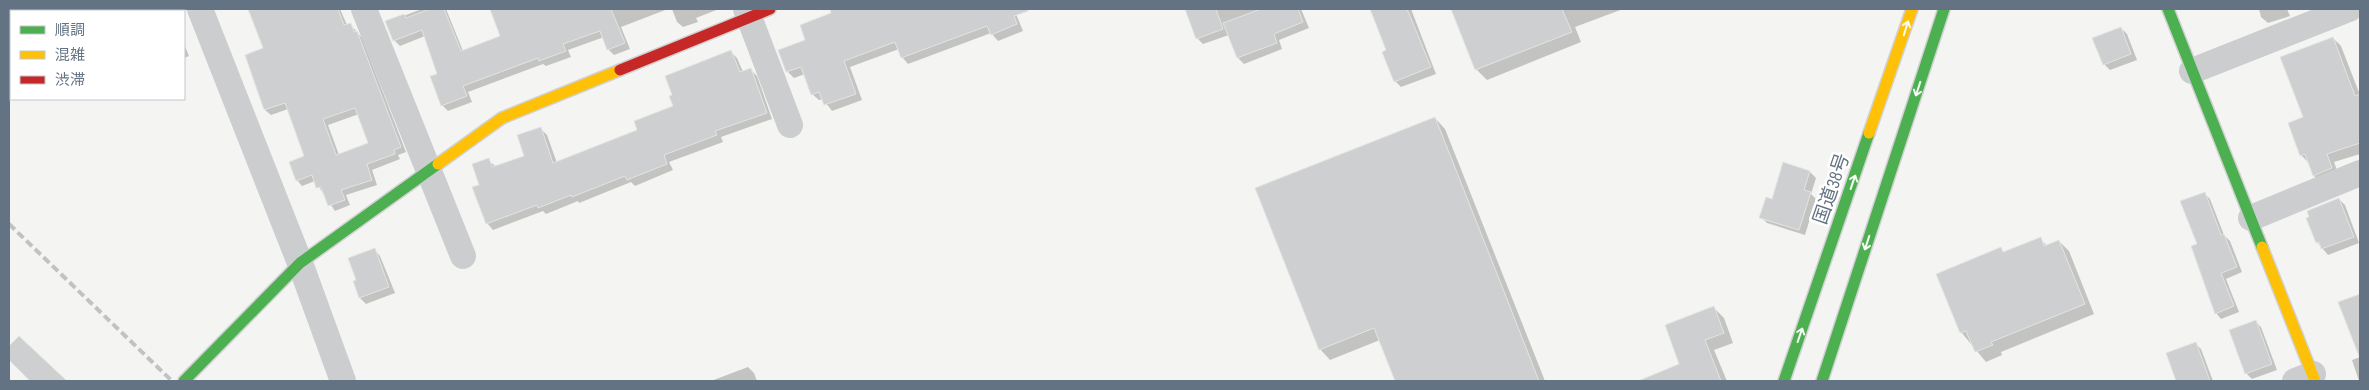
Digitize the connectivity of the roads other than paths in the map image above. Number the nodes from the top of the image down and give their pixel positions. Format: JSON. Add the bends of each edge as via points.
{"nodes":[{"id":1,"x":200,"y":9,"type":"edge"},
{"id":2,"x":364,"y":9,"type":"edge"},
{"id":3,"x":1912,"y":9,"type":"edge"},
{"id":4,"x":1944,"y":9,"type":"edge"},
{"id":5,"x":2168,"y":9,"type":"edge"},
{"id":6,"x":2349,"y":9,"type":"edge"},
{"id":7,"x":755,"y":12,"type":"edge"},
{"id":8,"x":2192,"y":71,"type":"junction"},
{"id":9,"x":790,"y":125,"type":"dead end"},
{"id":10,"x":429,"y":170,"type":"junction"},
{"id":11,"x":2360,"y":173,"type":"edge"},
{"id":12,"x":2251,"y":218,"type":"junction"},
{"id":13,"x":463,"y":256,"type":"dead end"},
{"id":14,"x":300,"y":263,"type":"junction"},
{"id":15,"x":2308,"y":379,"type":"edge"},
{"id":16,"x":184,"y":381,"type":"edge"},
{"id":17,"x":343,"y":381,"type":"edge"},
{"id":18,"x":1784,"y":381,"type":"edge"},
{"id":19,"x":1822,"y":381,"type":"edge"}],
"edges":[{"from":1,"to":14,"type":"street"},
{"from":2,"to":10,"type":"street"},
{"from":18,"to":3,"type":"main road","name":"国道38号","one_way":true},
{"from":4,"to":19,"type":"main road","one_way":true},
{"from":5,"to":8,"type":"main road"},
{"from":6,"to":8,"type":"street"},
{"from":7,"to":9,"type":"street"},
{"from":7,"to":10,"type":"main road","via":[[502,118]]},
{"from":8,"to":12,"type":"main road"},
{"from":10,"to":13,"type":"street"},
{"from":10,"to":14,"type":"main road"},
{"from":11,"to":12,"type":"street"},
{"from":12,"to":15,"type":"main road"},
{"from":14,"to":16,"type":"main road"},
{"from":14,"to":17,"type":"street"}]}
